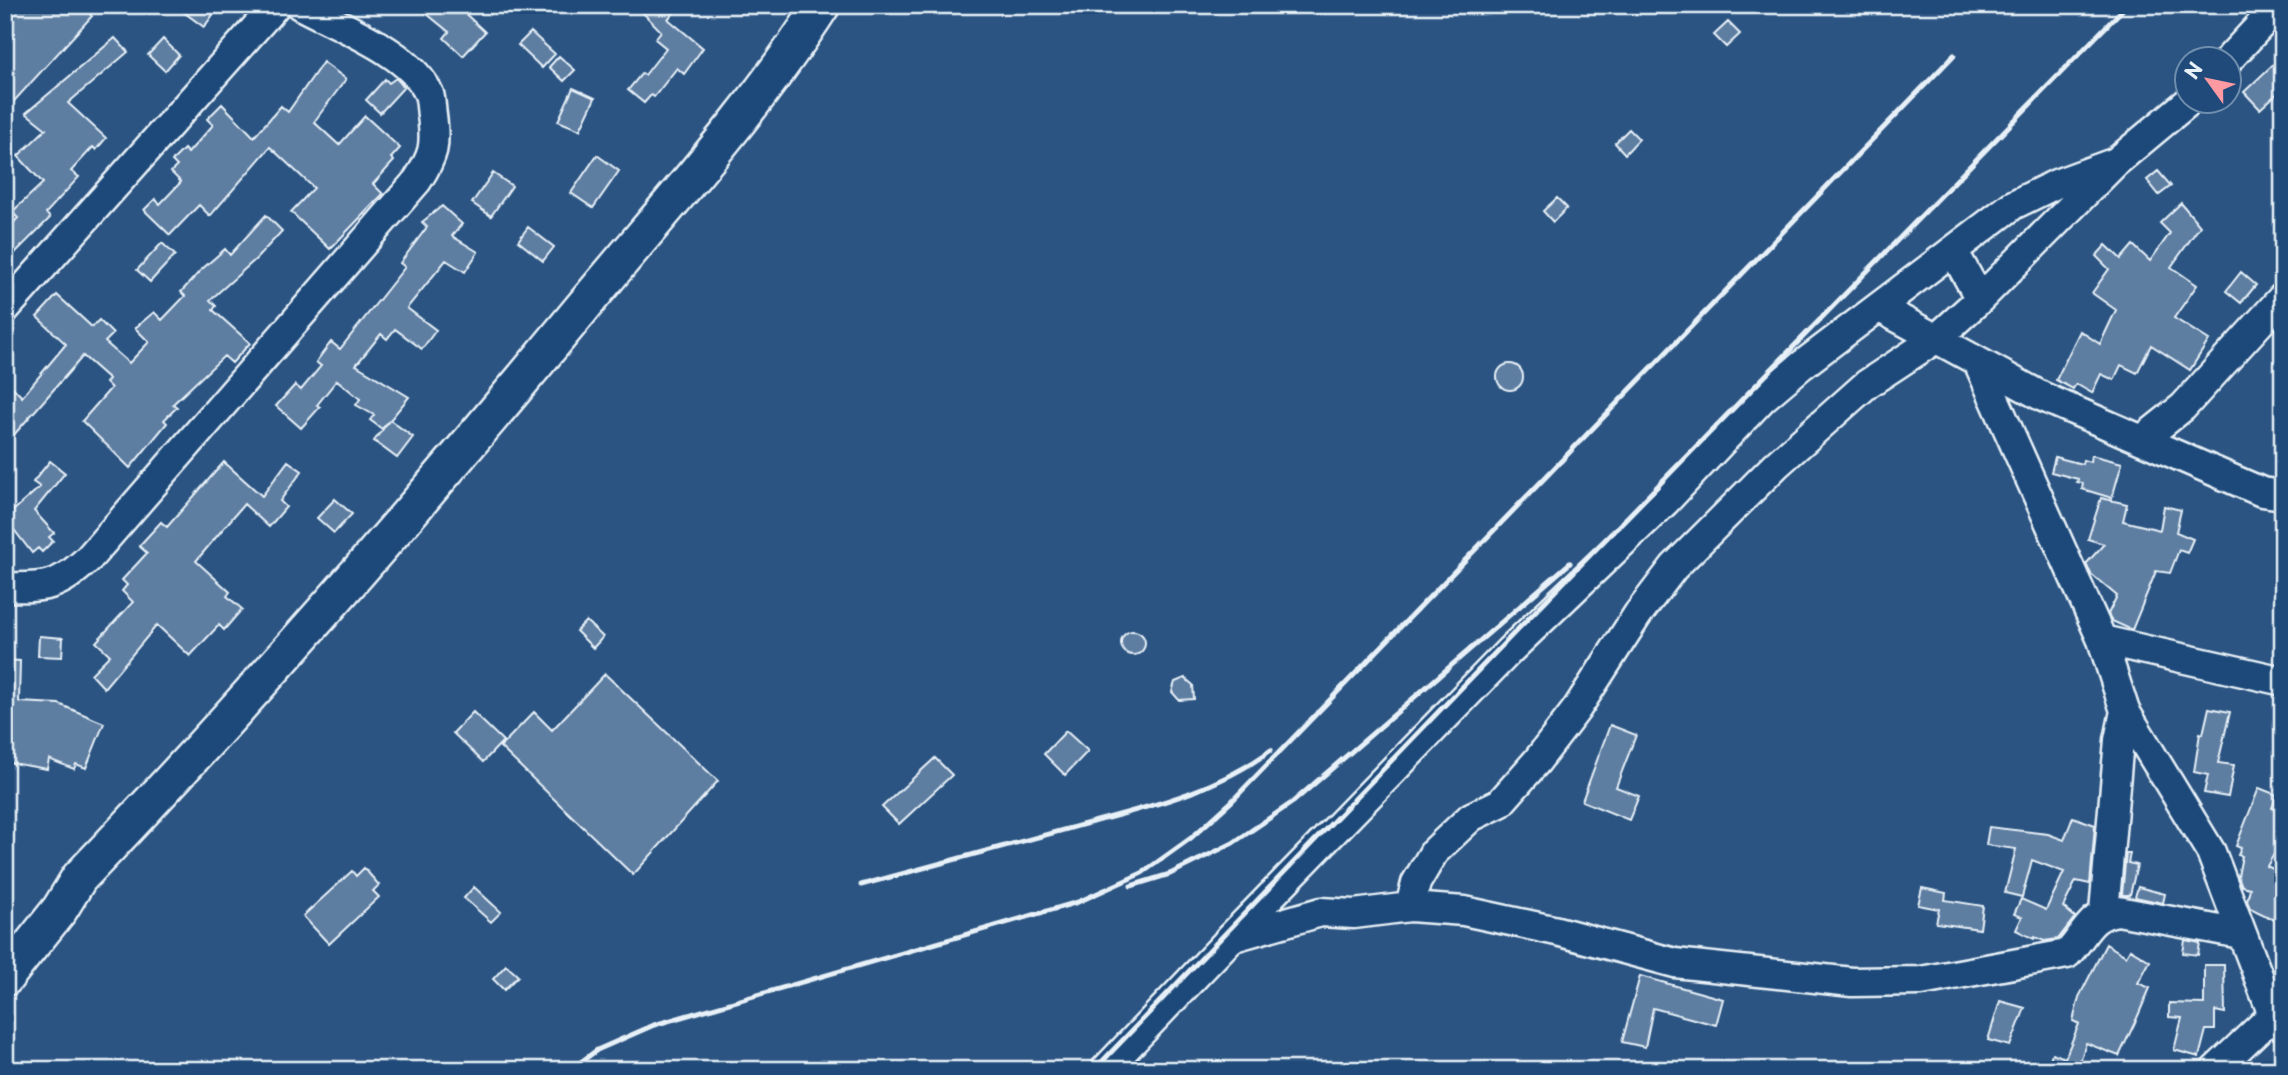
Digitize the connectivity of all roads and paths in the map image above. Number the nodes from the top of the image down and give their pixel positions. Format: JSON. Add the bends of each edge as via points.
{"nodes":[{"id":1,"x":276,"y":5,"type":"edge"},
{"id":2,"x":300,"y":5,"type":"edge"},
{"id":3,"x":822,"y":5,"type":"edge"},
{"id":4,"x":2279,"y":5,"type":"edge"},
{"id":5,"x":2241,"y":46,"type":"edge"},
{"id":6,"x":2172,"y":115,"type":"edge"},
{"id":7,"x":2116,"y":162,"type":"junction"},
{"id":8,"x":1954,"y":252,"type":"junction"},
{"id":9,"x":2283,"y":297,"type":"edge"},
{"id":10,"x":1980,"y":299,"type":"junction"},
{"id":11,"x":1880,"y":308,"type":"junction"},
{"id":12,"x":5,"y":309,"type":"edge"},
{"id":13,"x":1937,"y":338,"type":"junction"},
{"id":14,"x":1978,"y":362,"type":"junction"},
{"id":15,"x":2143,"y":439,"type":"junction"},
{"id":16,"x":2283,"y":495,"type":"edge"},
{"id":17,"x":5,"y":587,"type":"edge"},
{"id":18,"x":2102,"y":640,"type":"junction"},
{"id":19,"x":2283,"y":681,"type":"edge"},
{"id":20,"x":2125,"y":711,"type":"junction"},
{"id":21,"x":79,"y":878,"type":"junction"},
{"id":22,"x":1409,"y":907,"type":"junction"},
{"id":23,"x":2104,"y":912,"type":"junction"},
{"id":24,"x":2241,"y":934,"type":"junction"},
{"id":25,"x":1231,"y":938,"type":"junction"},
{"id":26,"x":5,"y":946,"type":"edge"},
{"id":27,"x":2255,"y":969,"type":"junction"},
{"id":28,"x":2283,"y":977,"type":"edge"},
{"id":29,"x":5,"y":978,"type":"edge"},
{"id":30,"x":2278,"y":1021,"type":"edge"},
{"id":31,"x":1105,"y":1070,"type":"edge"},
{"id":32,"x":2215,"y":1070,"type":"edge"}],
"edges":[{"from":1,"to":12,"type":"street"},
{"from":2,"to":17,"type":"street","via":[[401,59],[416,75],[429,94],[436,142],[430,160],[417,181],[89,558],[60,582],[42,588]]},
{"from":3,"to":21,"type":"main road","via":[[750,108],[491,418],[233,714]]},
{"from":4,"to":5,"type":"street"},
{"from":6,"to":7,"type":"street"},
{"from":7,"to":8,"type":"street","via":[[2013,205]]},
{"from":7,"to":10,"type":"street"},
{"from":8,"to":10,"type":"street"},
{"from":8,"to":11,"type":"street"},
{"from":9,"to":15,"type":"street","via":[[2183,407]]},
{"from":10,"to":13,"type":"street"},
{"from":11,"to":13,"type":"street"},
{"from":11,"to":25,"type":"street","via":[[1763,398],[1228,940]]},
{"from":13,"to":14,"type":"street"},
{"from":13,"to":22,"type":"street","via":[[1867,384],[1776,465],[1674,567],[1537,761],[1500,803],[1471,817],[1434,852],[1416,883]]},
{"from":14,"to":15,"type":"street","via":[[2043,397]]},
{"from":14,"to":18,"type":"street"},
{"from":15,"to":16,"type":"street","via":[[2262,492]]},
{"from":18,"to":19,"type":"street"},
{"from":18,"to":20,"type":"street"},
{"from":20,"to":23,"type":"street"},
{"from":20,"to":24,"type":"street","via":[[2211,852]]},
{"from":21,"to":26,"type":"main road","via":[[65,885]]},
{"from":21,"to":29,"type":"main road"},
{"from":22,"to":23,"type":"street","via":[[1464,911],[1675,963],[1852,982],[1921,981],[2067,954],[2092,920]]},
{"from":22,"to":25,"type":"street","via":[[1354,914],[1321,912]]},
{"from":23,"to":24,"type":"street"},
{"from":24,"to":27,"type":"street"},
{"from":25,"to":31,"type":"street"},
{"from":27,"to":28,"type":"street"},
{"from":27,"to":30,"type":"street"},
{"from":30,"to":32,"type":"street"}]}
